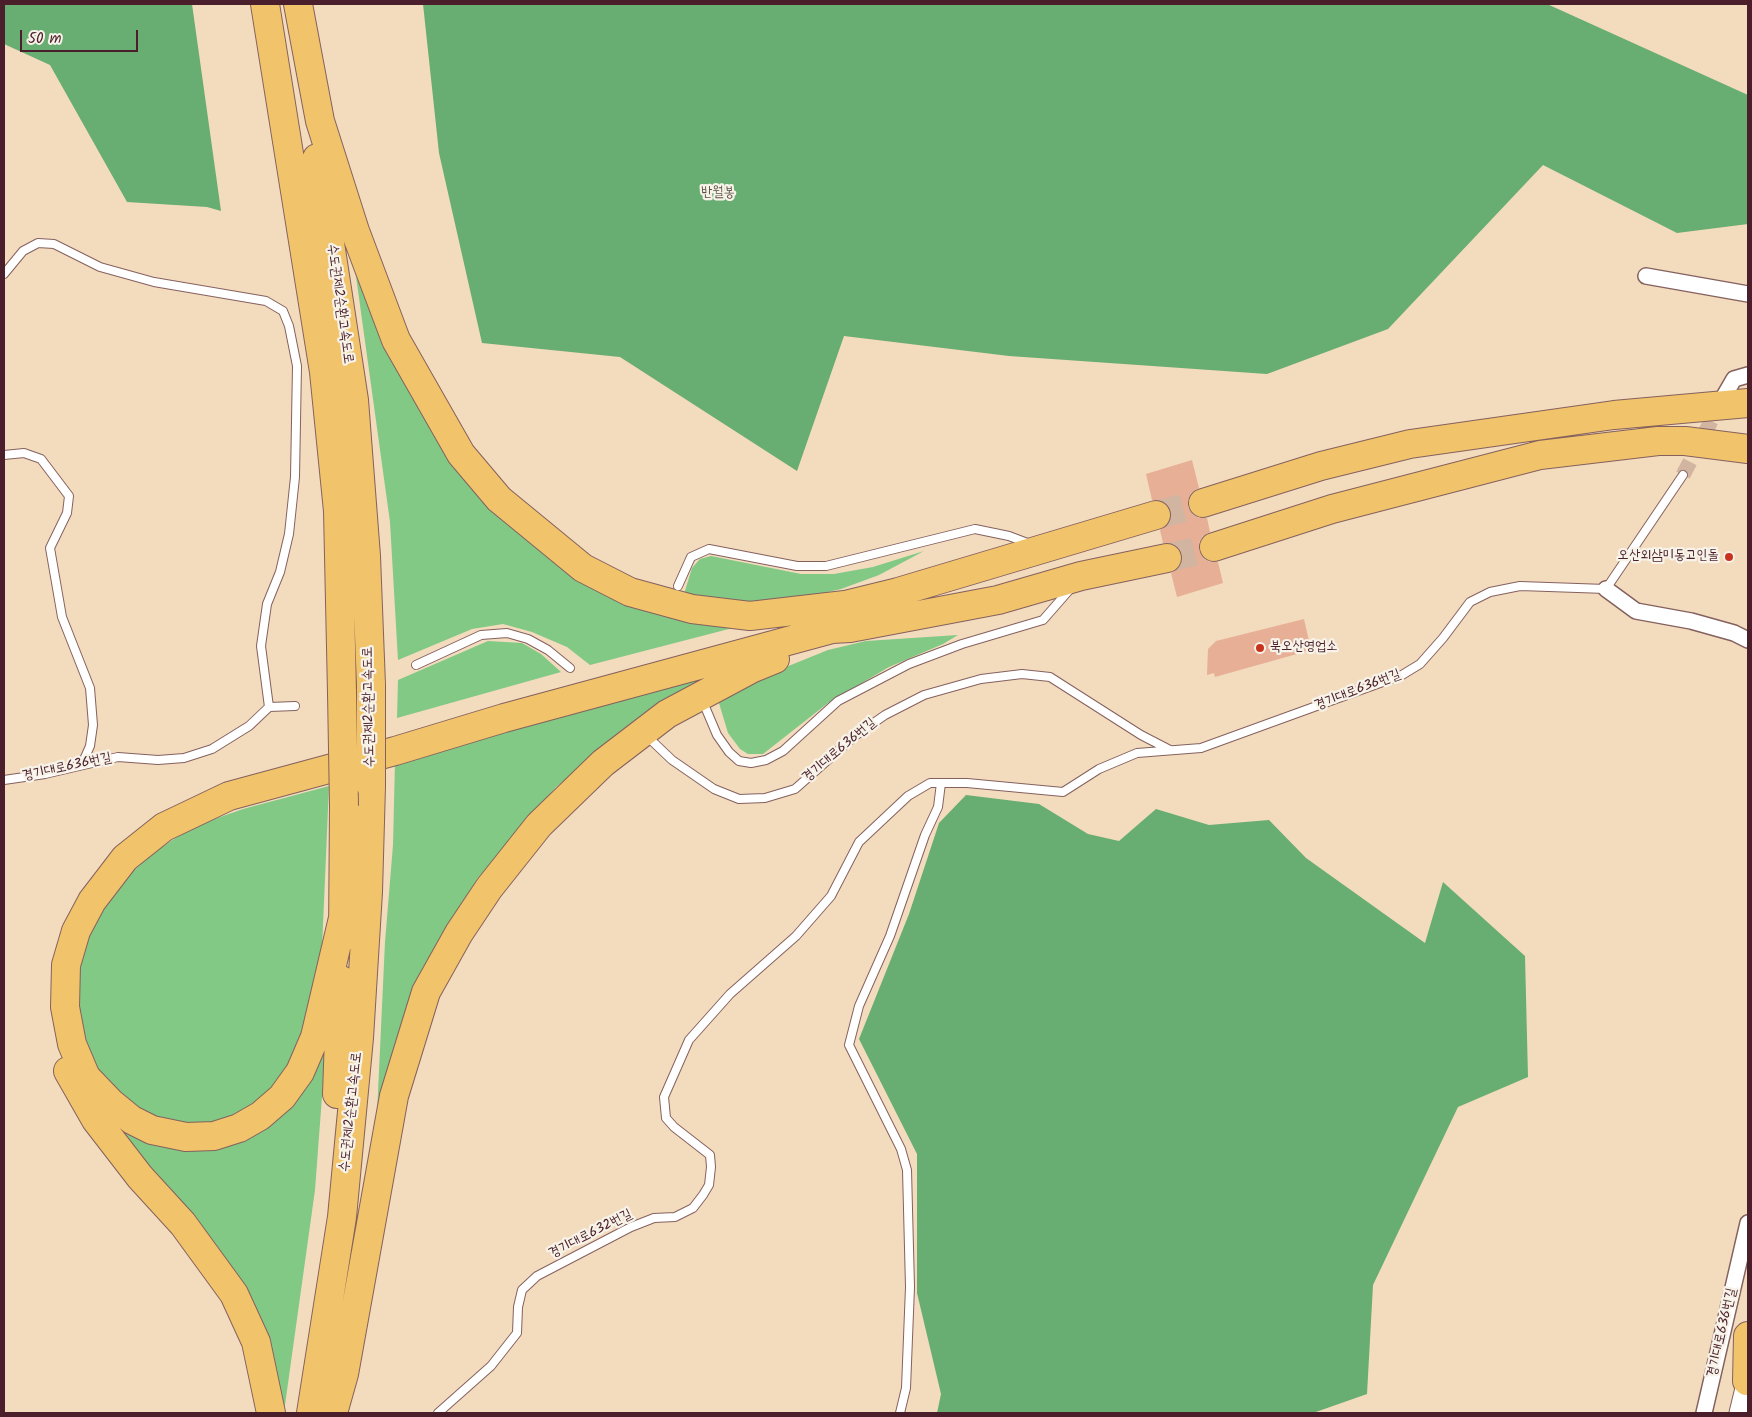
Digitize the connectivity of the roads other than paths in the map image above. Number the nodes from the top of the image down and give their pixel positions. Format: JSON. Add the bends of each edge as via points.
{"nodes":[{"id":1,"x":265,"y":4,"type":"edge"},
{"id":2,"x":289,"y":4,"type":"edge"},
{"id":3,"x":298,"y":4,"type":"edge"},
{"id":4,"x":4,"y":274,"type":"edge"},
{"id":5,"x":1646,"y":276,"type":"dead end"},
{"id":6,"x":1748,"y":294,"type":"edge"},
{"id":7,"x":1748,"y":374,"type":"edge"},
{"id":8,"x":1735,"y":401,"type":"edge"},
{"id":9,"x":1577,"y":421,"type":"junction"},
{"id":10,"x":1748,"y":433,"type":"edge"},
{"id":11,"x":1619,"y":445,"type":"junction"},
{"id":12,"x":1748,"y":449,"type":"edge"},
{"id":13,"x":4,"y":454,"type":"edge"},
{"id":14,"x":1748,"y":461,"type":"edge"},
{"id":15,"x":1683,"y":475,"type":"tunnel mouth"},
{"id":16,"x":1203,"y":503,"type":"tunnel mouth"},
{"id":17,"x":1156,"y":515,"type":"tunnel mouth"},
{"id":18,"x":1214,"y":547,"type":"tunnel mouth"},
{"id":19,"x":1044,"y":549,"type":"junction"},
{"id":20,"x":1167,"y":558,"type":"tunnel mouth"},
{"id":21,"x":1081,"y":576,"type":"junction"},
{"id":22,"x":678,"y":586,"type":"dead end"},
{"id":23,"x":1606,"y":589,"type":"junction"},
{"id":24,"x":847,"y":616,"type":"junction"},
{"id":25,"x":1748,"y":640,"type":"edge"},
{"id":26,"x":416,"y":665,"type":"dead end"},
{"id":27,"x":570,"y":668,"type":"dead end"},
{"id":28,"x":296,"y":706,"type":"dead end"},
{"id":29,"x":269,"y":707,"type":"junction"},
{"id":30,"x":706,"y":709,"type":"dead end"},
{"id":31,"x":651,"y":740,"type":"dead end"},
{"id":32,"x":1172,"y":751,"type":"junction"},
{"id":33,"x":82,"y":764,"type":"junction"},
{"id":34,"x":4,"y":780,"type":"edge"},
{"id":35,"x":941,"y":783,"type":"junction"},
{"id":36,"x":908,"y":796,"type":"joint"},
{"id":37,"x":343,"y":918,"type":"junction"},
{"id":38,"x":1748,"y":1223,"type":"edge"},
{"id":39,"x":1748,"y":1336,"type":"edge"},
{"id":40,"x":1748,"y":1379,"type":"edge"},
{"id":41,"x":271,"y":1413,"type":"edge"},
{"id":42,"x":297,"y":1413,"type":"edge"},
{"id":43,"x":311,"y":1413,"type":"edge"},
{"id":44,"x":333,"y":1413,"type":"edge"},
{"id":45,"x":438,"y":1413,"type":"edge"},
{"id":46,"x":900,"y":1413,"type":"edge"},
{"id":47,"x":1704,"y":1413,"type":"edge"},
{"id":48,"x":1739,"y":1413,"type":"edge"}],
"edges":[{"from":1,"to":37,"type":"highway","name":"수도권제2순환고속도로","bridge":true,"via":[[324,372],[338,511]]},
{"from":2,"to":43,"type":"highway","name":"수도권제2순환고속도로","bridge":true,"via":[[319,166],[354,400],[366,556],[371,686],[368,892],[357,1058],[342,1216]]},
{"from":3,"to":24,"type":"highway","via":[[320,121],[355,231],[396,340],[462,454],[499,499],[583,568],[630,592],[692,609],[750,616]]},
{"from":4,"to":29,"type":"lane","via":[[23,251],[38,242],[54,244],[100,268],[154,282],[266,301],[283,311],[297,366],[295,477],[289,534],[280,572],[267,604],[261,646]]},
{"from":5,"to":6,"type":"street"},
{"from":7,"to":8,"type":"street","via":[[1734,379]]},
{"from":8,"to":9,"type":"highway"},
{"from":9,"to":10,"type":"highway","via":[[1684,422]]},
{"from":9,"to":16,"type":"highway","via":[[1410,444],[1321,466]]},
{"from":11,"to":12,"type":"highway","via":[[1685,441]]},
{"from":11,"to":14,"type":"highway","via":[[1685,448]]},
{"from":11,"to":18,"type":"highway","via":[[1540,455],[1500,464],[1332,509]]},
{"from":13,"to":33,"type":"lane","via":[[24,454],[41,459],[69,496],[67,513],[50,548],[62,617],[90,688],[93,725],[90,746]]},
{"from":15,"to":23,"type":"lane"},
{"from":17,"to":19,"type":"highway"},
{"from":19,"to":22,"type":"lane","via":[[1009,536],[975,529],[826,566],[797,566],[709,548],[691,557]]},
{"from":19,"to":24,"type":"highway"},
{"from":20,"to":21,"type":"highway"},
{"from":21,"to":24,"type":"highway","via":[[998,600]]},
{"from":21,"to":30,"type":"lane","via":[[1043,620],[909,664],[838,701],[783,751],[766,760],[739,761],[717,735]]},
{"from":23,"to":25,"type":"street","via":[[1636,611],[1708,626]]},
{"from":23,"to":32,"type":"lane","name":"경기대로636번길","via":[[1520,586],[1490,592],[1470,602],[1420,664],[1402,675],[1201,748]]},
{"from":24,"to":37,"type":"highway","via":[[832,629],[229,796],[164,828],[125,858],[92,902],[76,931],[66,964],[66,1006],[72,1044],[86,1077],[132,1120],[152,1130],[186,1137],[214,1136],[239,1128],[260,1116],[282,1097],[304,1063],[315,1037]]},
{"from":24,"to":41,"type":"highway","via":[[834,613],[405,728],[232,779],[157,814],[105,860],[78,894],[59,932],[47,995],[64,1062],[96,1120],[140,1177],[183,1224],[234,1294],[256,1342]]},
{"from":24,"to":44,"type":"highway","via":[[835,637],[753,668],[675,710],[603,763],[539,825],[489,888],[459,933],[426,992],[394,1096],[344,1374]]},
{"from":26,"to":27,"type":"lane","via":[[481,635],[506,633],[528,639]]},
{"from":28,"to":29,"type":"lane"},
{"from":29,"to":33,"type":"lane","name":"경기대로636번길","via":[[249,726],[212,749],[184,758],[118,757]]},
{"from":31,"to":32,"type":"lane","name":"경기대로636번길","via":[[672,760],[714,789],[739,799],[765,798],[795,789],[855,736],[924,694],[981,678],[1022,674],[1050,677]]},
{"from":32,"to":35,"type":"lane","name":"경기대로636번길","via":[[1136,753],[1099,769],[1063,792]]},
{"from":33,"to":34,"type":"lane","name":"경기대로636번길"},
{"from":35,"to":36,"type":"lane","name":"경기대로636번길","via":[[930,783]]},
{"from":35,"to":46,"type":"lane","via":[[938,807],[890,936],[859,1006],[849,1045],[901,1149],[907,1170],[910,1288],[906,1388]]},
{"from":36,"to":45,"type":"lane","name":"경기대로632번길","via":[[859,842],[831,896],[796,936],[730,994],[689,1040],[664,1097],[666,1118],[710,1155],[709,1185],[703,1196],[693,1208],[675,1217],[654,1218],[631,1226],[537,1276],[522,1290],[517,1333],[491,1366]]},
{"from":37,"to":42,"type":"highway","name":"수도권제2순환고속도로","via":[[337,1094],[320,1262]]},
{"from":38,"to":47,"type":"street","name":"경기대로636번길"},
{"from":39,"to":40,"type":"highway"},
{"from":40,"to":48,"type":"street"}]}
